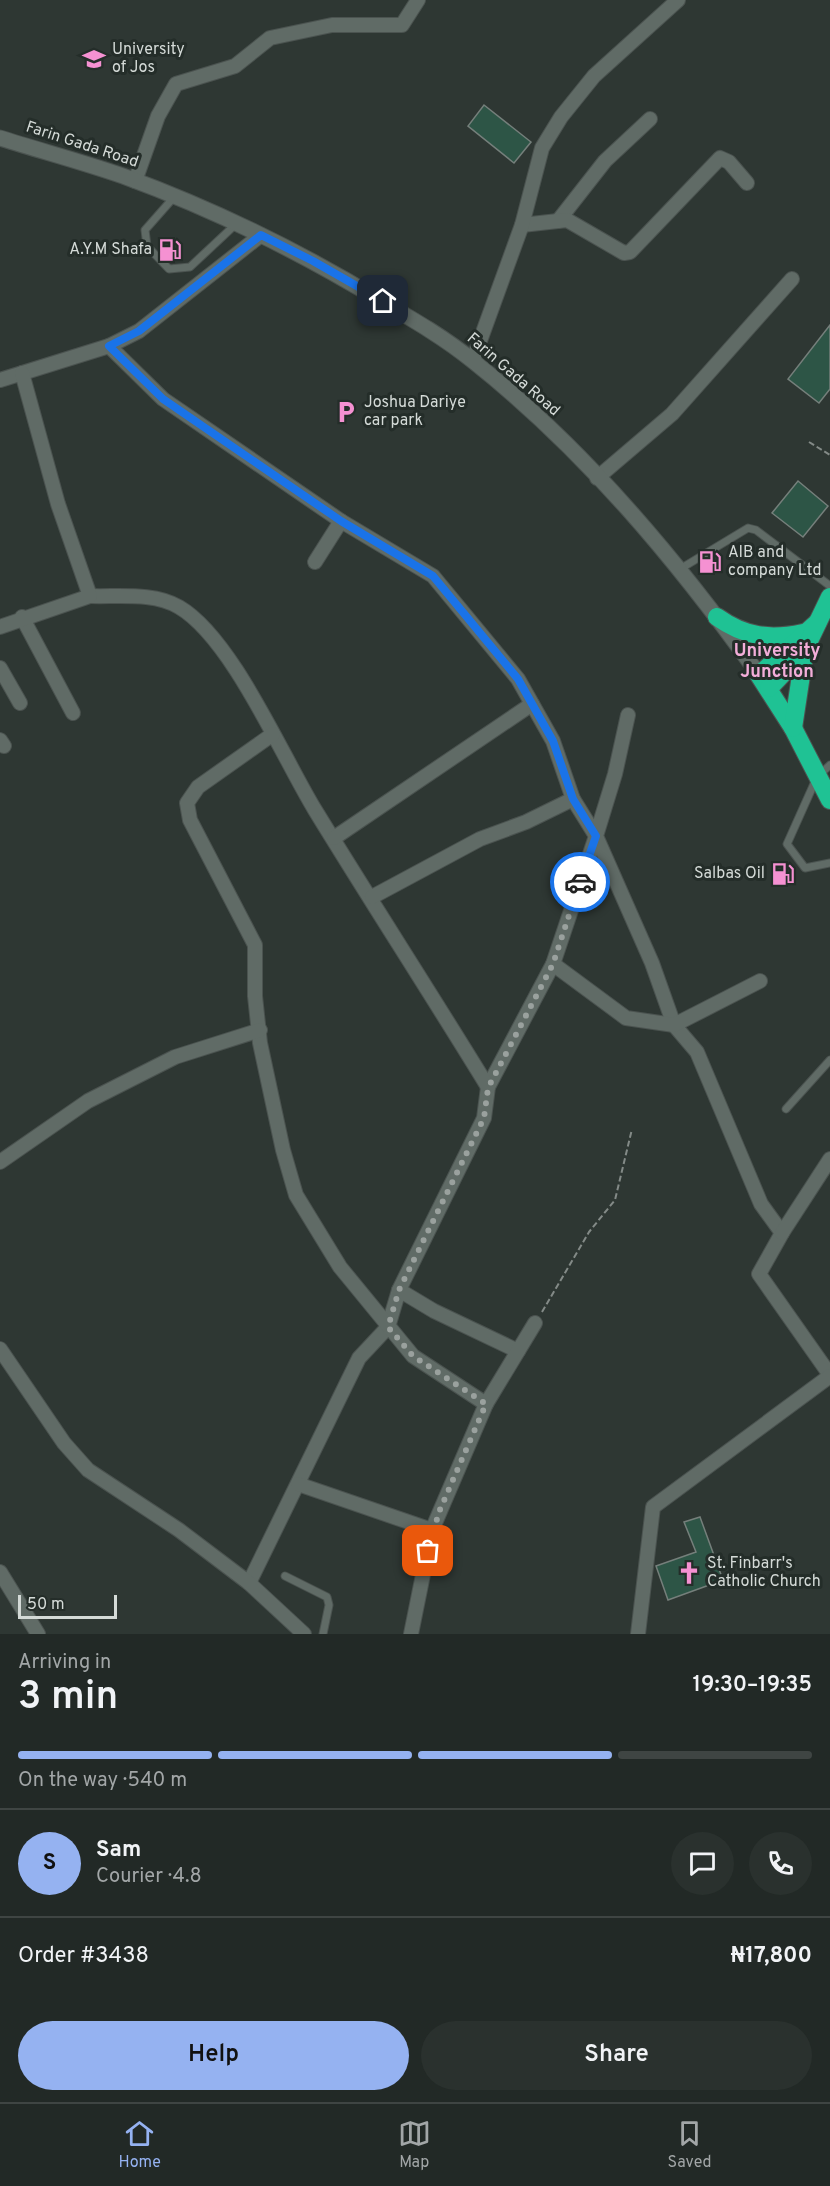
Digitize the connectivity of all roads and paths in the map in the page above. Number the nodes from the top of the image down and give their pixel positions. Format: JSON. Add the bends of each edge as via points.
{"nodes":[{"id":1,"x":418,"y":0,"type":"edge"},
{"id":2,"x":678,"y":0,"type":"edge"},
{"id":3,"x":650,"y":119,"type":"dead end"},
{"id":4,"x":0,"y":138,"type":"edge"},
{"id":5,"x":135,"y":181,"type":"junction"},
{"id":6,"x":747,"y":183,"type":"dead end"},
{"id":7,"x":175,"y":196,"type":"junction"},
{"id":8,"x":558,"y":221,"type":"junction"},
{"id":9,"x":237,"y":223,"type":"junction"},
{"id":10,"x":522,"y":225,"type":"junction"},
{"id":11,"x":261,"y":235,"type":"junction"},
{"id":12,"x":792,"y":279,"type":"dead end"},
{"id":13,"x":109,"y":346,"type":"junction"},
{"id":14,"x":472,"y":360,"type":"junction"},
{"id":15,"x":22,"y":373,"type":"junction"},
{"id":16,"x":0,"y":380,"type":"edge"},
{"id":17,"x":809,"y":442,"type":"dead end"},
{"id":18,"x":830,"y":455,"type":"edge"},
{"id":19,"x":597,"y":478,"type":"junction"},
{"id":20,"x":341,"y":521,"type":"junction"},
{"id":21,"x":315,"y":562,"type":"dead end"},
{"id":22,"x":680,"y":569,"type":"junction"},
{"id":23,"x":830,"y":586,"type":"edge"},
{"id":24,"x":90,"y":596,"type":"junction"},
{"id":25,"x":830,"y":597,"type":"edge"},
{"id":26,"x":717,"y":616,"type":"junction"},
{"id":27,"x":22,"y":617,"type":"junction"},
{"id":28,"x":0,"y":627,"type":"edge"},
{"id":29,"x":809,"y":635,"type":"junction"},
{"id":30,"x":0,"y":668,"type":"edge"},
{"id":31,"x":764,"y":681,"type":"junction"},
{"id":32,"x":20,"y":703,"type":"dead end"},
{"id":33,"x":532,"y":704,"type":"junction"},
{"id":34,"x":73,"y":713,"type":"dead end"},
{"id":35,"x":627,"y":716,"type":"dead end"},
{"id":36,"x":793,"y":728,"type":"junction"},
{"id":37,"x":273,"y":734,"type":"junction"},
{"id":38,"x":824,"y":771,"type":"edge"},
{"id":39,"x":573,"y":799,"type":"junction"},
{"id":40,"x":830,"y":800,"type":"edge"},
{"id":41,"x":596,"y":836,"type":"junction"},
{"id":42,"x":334,"y":838,"type":"junction"},
{"id":43,"x":830,"y":863,"type":"edge"},
{"id":44,"x":372,"y":897,"type":"junction"},
{"id":45,"x":553,"y":964,"type":"junction"},
{"id":46,"x":760,"y":981,"type":"dead end"},
{"id":47,"x":674,"y":1025,"type":"junction"},
{"id":48,"x":260,"y":1030,"type":"junction"},
{"id":49,"x":830,"y":1060,"type":"edge"},
{"id":50,"x":488,"y":1088,"type":"junction"},
{"id":51,"x":786,"y":1109,"type":"dead end"},
{"id":52,"x":632,"y":1129,"type":"dead end"},
{"id":53,"x":830,"y":1159,"type":"edge"},
{"id":54,"x":0,"y":1162,"type":"edge"},
{"id":55,"x":782,"y":1233,"type":"junction"},
{"id":56,"x":399,"y":1290,"type":"junction"},
{"id":57,"x":535,"y":1323,"type":"joint"},
{"id":58,"x":388,"y":1327,"type":"junction"},
{"id":59,"x":0,"y":1349,"type":"edge"},
{"id":60,"x":518,"y":1351,"type":"junction"},
{"id":61,"x":830,"y":1376,"type":"edge"},
{"id":62,"x":486,"y":1404,"type":"junction"},
{"id":63,"x":298,"y":1484,"type":"junction"},
{"id":64,"x":432,"y":1530,"type":"junction"},
{"id":65,"x":0,"y":1572,"type":"edge"},
{"id":66,"x":285,"y":1576,"type":"dead end"},
{"id":67,"x":249,"y":1583,"type":"junction"},
{"id":68,"x":38,"y":1634,"type":"edge"},
{"id":69,"x":304,"y":1634,"type":"edge"},
{"id":70,"x":323,"y":1634,"type":"edge"},
{"id":71,"x":411,"y":1634,"type":"edge"},
{"id":72,"x":638,"y":1634,"type":"edge"}],
"edges":[{"from":1,"to":5,"type":"street","via":[[402,25],[332,25],[270,38],[235,66],[176,84],[158,116]]},
{"from":2,"to":10,"type":"street","via":[[594,76],[561,117],[542,148]]},
{"from":3,"to":8,"type":"street","via":[[605,161]]},
{"from":4,"to":5,"type":"main road","name":"Farin Gada Road"},
{"from":5,"to":7,"type":"main road","name":"Farin Gada Road"},
{"from":6,"to":8,"type":"street","via":[[729,162],[720,159],[630,252],[624,253],[574,223]]},
{"from":7,"to":9,"type":"main road","name":"Farin Gada Road"},
{"from":7,"to":9,"type":"lane","via":[[145,230],[147,246],[169,268],[190,267]]},
{"from":8,"to":10,"type":"street"},
{"from":9,"to":11,"type":"main road","name":"Farin Gada Road"},
{"from":10,"to":14,"type":"street"},
{"from":11,"to":13,"type":"street","via":[[139,331]]},
{"from":11,"to":14,"type":"main road","name":"Farin Gada Road","via":[[364,290]]},
{"from":12,"to":19,"type":"street","via":[[672,414]]},
{"from":13,"to":15,"type":"street"},
{"from":13,"to":20,"type":"street","via":[[163,399]]},
{"from":14,"to":19,"type":"main road","name":"Farin Gada Road"},
{"from":15,"to":16,"type":"street"},
{"from":15,"to":24,"type":"street","via":[[58,504]]},
{"from":17,"to":18,"type":"path"},
{"from":19,"to":22,"type":"main road","name":"Farin Gada Road"},
{"from":20,"to":21,"type":"street"},
{"from":20,"to":33,"type":"street","via":[[433,576],[518,679]]},
{"from":22,"to":23,"type":"lane","via":[[748,528]]},
{"from":22,"to":26,"type":"main road","name":"Farin Gada Road"},
{"from":24,"to":27,"type":"street"},
{"from":24,"to":37,"type":"street","via":[[154,598],[179,607],[226,654]]},
{"from":25,"to":29,"type":"highway"},
{"from":26,"to":29,"type":"highway","via":[[749,635]]},
{"from":26,"to":31,"type":"main road","name":"Farin Gada Road"},
{"from":27,"to":28,"type":"street"},
{"from":27,"to":34,"type":"street"},
{"from":29,"to":31,"type":"highway"},
{"from":29,"to":36,"type":"highway"},
{"from":30,"to":32,"type":"street"},
{"from":31,"to":36,"type":"highway"},
{"from":33,"to":39,"type":"street","via":[[553,741]]},
{"from":33,"to":42,"type":"street"},
{"from":35,"to":41,"type":"street"},
{"from":36,"to":38,"type":"highway"},
{"from":37,"to":42,"type":"street"},
{"from":37,"to":48,"type":"street","via":[[198,787],[187,802],[189,820],[255,945]]},
{"from":38,"to":40,"type":"highway"},
{"from":38,"to":43,"type":"lane","via":[[787,844],[805,868]]},
{"from":39,"to":41,"type":"street"},
{"from":39,"to":44,"type":"street","via":[[480,839]]},
{"from":41,"to":45,"type":"street"},
{"from":41,"to":47,"type":"street","via":[[652,963]]},
{"from":42,"to":44,"type":"street"},
{"from":44,"to":50,"type":"street"},
{"from":45,"to":47,"type":"street","via":[[626,1018]]},
{"from":45,"to":50,"type":"street"},
{"from":46,"to":47,"type":"street"},
{"from":47,"to":55,"type":"street","via":[[697,1052],[761,1204]]},
{"from":48,"to":54,"type":"street","via":[[176,1057],[88,1101]]},
{"from":48,"to":58,"type":"street","via":[[278,1128],[296,1195],[340,1267]]},
{"from":49,"to":51,"type":"lane"},
{"from":50,"to":56,"type":"street","via":[[484,1118]]},
{"from":52,"to":57,"type":"path","via":[[615,1200],[589,1232]]},
{"from":53,"to":55,"type":"street"},
{"from":55,"to":61,"type":"street","via":[[759,1274]]},
{"from":56,"to":58,"type":"street"},
{"from":56,"to":60,"type":"street"},
{"from":57,"to":60,"type":"street"},
{"from":58,"to":62,"type":"street","via":[[413,1356]]},
{"from":58,"to":63,"type":"street","via":[[359,1358]]},
{"from":59,"to":67,"type":"street","via":[[64,1443],[88,1470],[179,1530]]},
{"from":60,"to":62,"type":"street"},
{"from":61,"to":72,"type":"street","via":[[653,1507]]},
{"from":62,"to":64,"type":"street"},
{"from":63,"to":64,"type":"street"},
{"from":63,"to":67,"type":"street"},
{"from":64,"to":71,"type":"street"},
{"from":65,"to":68,"type":"street"},
{"from":66,"to":70,"type":"lane","via":[[327,1597]]},
{"from":67,"to":69,"type":"street"}]}
